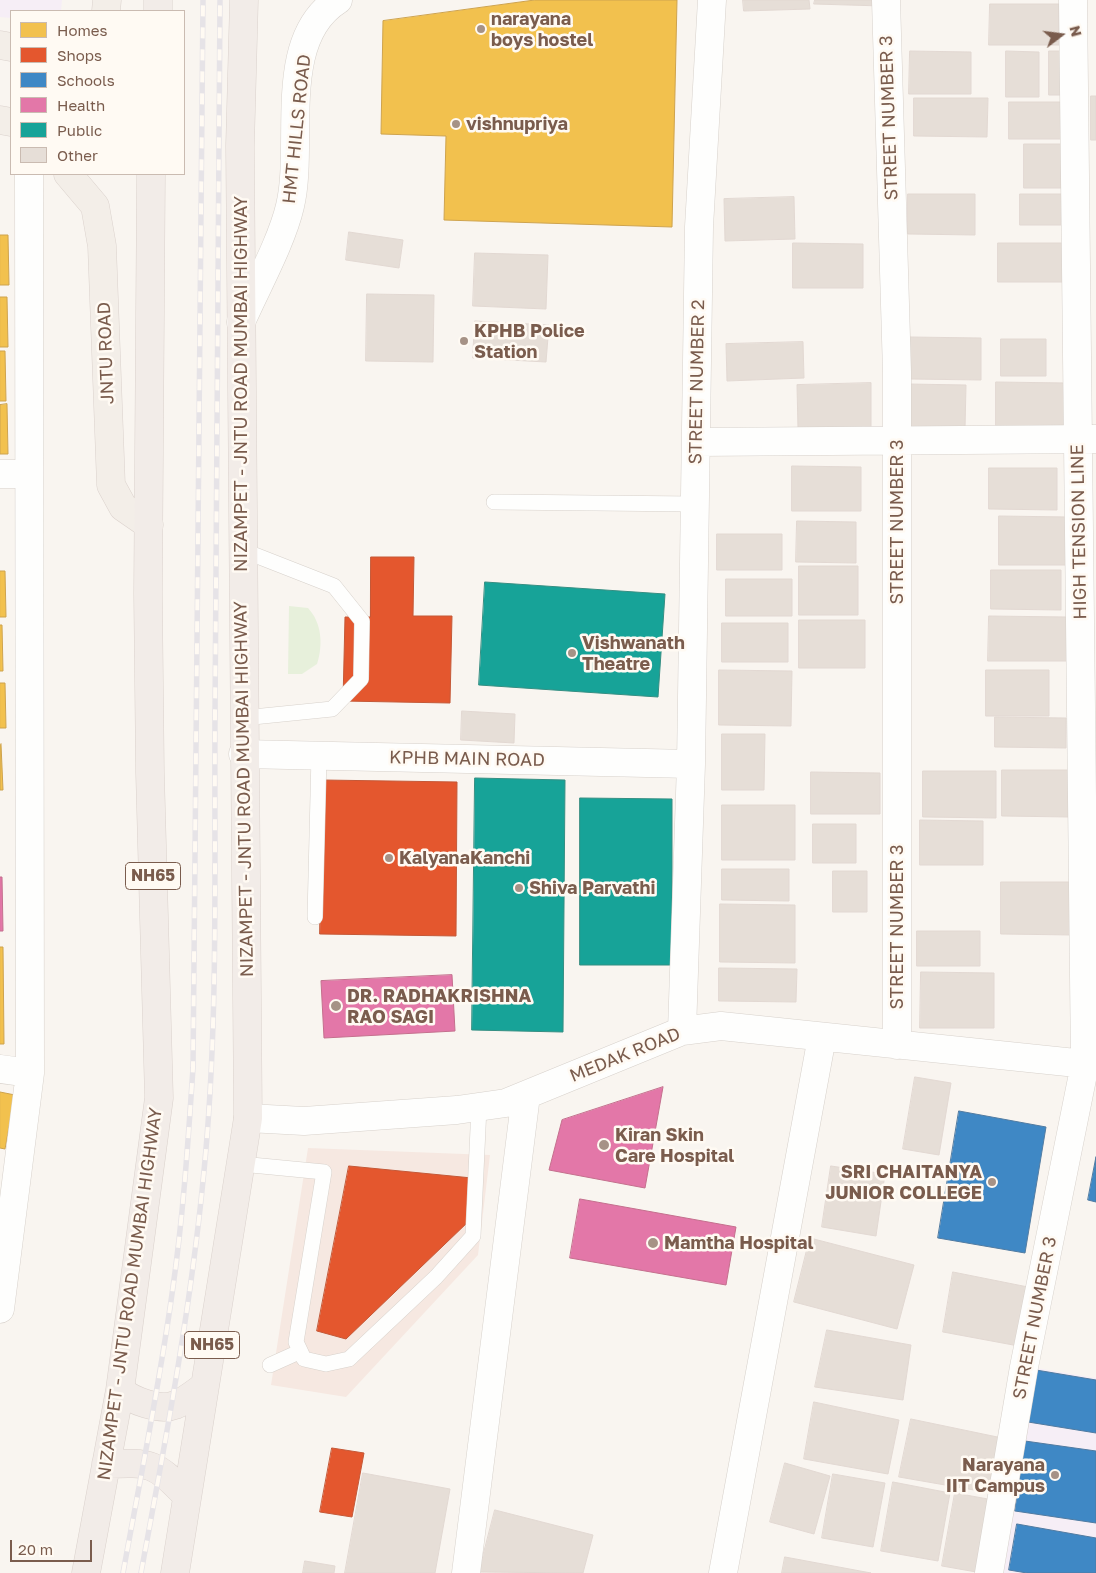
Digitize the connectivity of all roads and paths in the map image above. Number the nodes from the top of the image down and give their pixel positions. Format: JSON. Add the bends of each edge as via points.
{"nodes":[{"id":1,"x":244,"y":0,"type":"edge"},
{"id":2,"x":338,"y":0,"type":"edge"},
{"id":3,"x":712,"y":0,"type":"edge"},
{"id":4,"x":886,"y":0,"type":"edge"},
{"id":5,"x":1073,"y":0,"type":"edge"},
{"id":6,"x":29,"y":175,"type":"edge"},
{"id":7,"x":69,"y":175,"type":"edge"},
{"id":8,"x":151,"y":175,"type":"edge"},
{"id":9,"x":241,"y":322,"type":"junction"},
{"id":10,"x":1087,"y":439,"type":"edge"},
{"id":11,"x":896,"y":441,"type":"junction"},
{"id":12,"x":696,"y":442,"type":"junction"},
{"id":13,"x":0,"y":474,"type":"edge"},
{"id":14,"x":28,"y":474,"type":"junction"},
{"id":15,"x":494,"y":502,"type":"dead end"},
{"id":16,"x":695,"y":504,"type":"junction"},
{"id":17,"x":150,"y":525,"type":"junction"},
{"id":18,"x":242,"y":550,"type":"junction"},
{"id":19,"x":243,"y":718,"type":"junction"},
{"id":20,"x":243,"y":754,"type":"junction"},
{"id":21,"x":319,"y":756,"type":"junction"},
{"id":22,"x":691,"y":764,"type":"junction"},
{"id":23,"x":315,"y":917,"type":"dead end"},
{"id":24,"x":682,"y":1031,"type":"junction"},
{"id":25,"x":822,"y":1037,"type":"junction"},
{"id":26,"x":897,"y":1045,"type":"junction"},
{"id":27,"x":1090,"y":1065,"type":"edge"},
{"id":28,"x":0,"y":1069,"type":"edge"},
{"id":29,"x":30,"y":1073,"type":"junction"},
{"id":30,"x":526,"y":1095,"type":"junction"},
{"id":31,"x":479,"y":1107,"type":"junction"},
{"id":32,"x":248,"y":1118,"type":"junction"},
{"id":33,"x":241,"y":1164,"type":"junction"},
{"id":34,"x":0,"y":1309,"type":"edge"},
{"id":35,"x":299,"y":1352,"type":"junction"},
{"id":36,"x":270,"y":1365,"type":"dead end"},
{"id":37,"x":205,"y":1386,"type":"junction"},
{"id":38,"x":120,"y":1390,"type":"junction"},
{"id":39,"x":106,"y":1464,"type":"junction"},
{"id":40,"x":186,"y":1496,"type":"junction"},
{"id":41,"x":86,"y":1573,"type":"edge"},
{"id":42,"x":175,"y":1573,"type":"edge"},
{"id":43,"x":466,"y":1573,"type":"edge"},
{"id":44,"x":723,"y":1573,"type":"edge"},
{"id":45,"x":989,"y":1573,"type":"edge"}],
"edges":[{"from":1,"to":9,"type":"highway","name":"NIZAMPET - JNTU ROAD MUMBAI HIGHWAY","number":"NH65","via":[[240,146]]},
{"from":2,"to":9,"type":"street","name":"HMT HILLS ROAD","via":[[312,26],[300,60],[290,207]]},
{"from":3,"to":12,"type":"street","name":"STREET NUMBER 2","via":[[699,227]]},
{"from":4,"to":11,"type":"street","name":"STREET NUMBER 3"},
{"from":5,"to":10,"type":"street","name":"HIGH TENSION LINE"},
{"from":6,"to":14,"type":"street"},
{"from":7,"to":17,"type":"main road","name":"JNTU ROAD","via":[[95,206],[102,246],[111,485],[123,507]]},
{"from":8,"to":17,"type":"highway","name":"NIZAMPET - JNTU ROAD MUMBAI HIGHWAY","number":"NH65"},
{"from":9,"to":18,"type":"highway","name":"NIZAMPET - JNTU ROAD MUMBAI HIGHWAY","number":"NH65"},
{"from":10,"to":11,"type":"street"},
{"from":10,"to":27,"type":"street","name":"HIGH TENSION LINE"},
{"from":11,"to":12,"type":"street"},
{"from":11,"to":26,"type":"street","name":"STREET NUMBER 3"},
{"from":12,"to":16,"type":"street","name":"STREET NUMBER 2"},
{"from":13,"to":14,"type":"street"},
{"from":14,"to":29,"type":"street"},
{"from":15,"to":16,"type":"lane"},
{"from":16,"to":22,"type":"street","name":"STREET NUMBER 2"},
{"from":17,"to":38,"type":"highway","name":"NIZAMPET - JNTU ROAD MUMBAI HIGHWAY","number":"NH65","via":[[150,773],[159,1098]]},
{"from":18,"to":19,"type":"highway","name":"NIZAMPET - JNTU ROAD MUMBAI HIGHWAY","number":"NH65"},
{"from":18,"to":19,"type":"lane","via":[[334,586],[362,620],[361,679],[332,709]]},
{"from":19,"to":20,"type":"highway","name":"NIZAMPET - JNTU ROAD MUMBAI HIGHWAY","number":"NH65"},
{"from":20,"to":21,"type":"street","name":"KPHB MAIN ROAD"},
{"from":20,"to":32,"type":"highway","name":"NIZAMPET - JNTU ROAD MUMBAI HIGHWAY","number":"NH65"},
{"from":21,"to":22,"type":"street","name":"KPHB MAIN ROAD"},
{"from":21,"to":23,"type":"lane"},
{"from":22,"to":24,"type":"street","name":"STREET NUMBER 2"},
{"from":24,"to":25,"type":"street","name":"MEDAK ROAD","via":[[721,1026]]},
{"from":24,"to":30,"type":"street","name":"MEDAK ROAD"},
{"from":25,"to":26,"type":"street","name":"MEDAK ROAD"},
{"from":25,"to":44,"type":"street"},
{"from":26,"to":27,"type":"street","name":"MEDAK ROAD"},
{"from":27,"to":45,"type":"street","name":"STREET NUMBER 3","via":[[1024,1367]]},
{"from":28,"to":29,"type":"street"},
{"from":29,"to":34,"type":"street"},
{"from":30,"to":31,"type":"street","name":"MEDAK ROAD","via":[[506,1103]]},
{"from":30,"to":43,"type":"street"},
{"from":31,"to":32,"type":"street","name":"MEDAK ROAD","via":[[289,1122]]},
{"from":31,"to":35,"type":"lane","via":[[473,1236],[436,1277],[349,1359],[326,1364],[304,1359]]},
{"from":32,"to":33,"type":"highway","name":"NIZAMPET - JNTU ROAD MUMBAI HIGHWAY","number":"NH65"},
{"from":33,"to":35,"type":"lane","via":[[324,1172],[296,1342]]},
{"from":33,"to":37,"type":"highway","name":"NIZAMPET - JNTU ROAD MUMBAI HIGHWAY","number":"NH65"},
{"from":35,"to":36,"type":"lane"},
{"from":37,"to":38,"type":"highway","via":[[170,1406],[134,1400]]},
{"from":37,"to":40,"type":"highway","name":"NIZAMPET - JNTU ROAD MUMBAI HIGHWAY","number":"NH65"},
{"from":38,"to":39,"type":"highway","name":"NIZAMPET - JNTU ROAD MUMBAI HIGHWAY","number":"NH65"},
{"from":39,"to":40,"type":"highway","via":[[131,1463],[156,1468],[163,1471]]},
{"from":39,"to":41,"type":"highway","name":"NIZAMPET - JNTU ROAD MUMBAI HIGHWAY","number":"NH65"},
{"from":40,"to":42,"type":"highway","name":"NIZAMPET - JNTU ROAD MUMBAI HIGHWAY","number":"NH65"}]}
